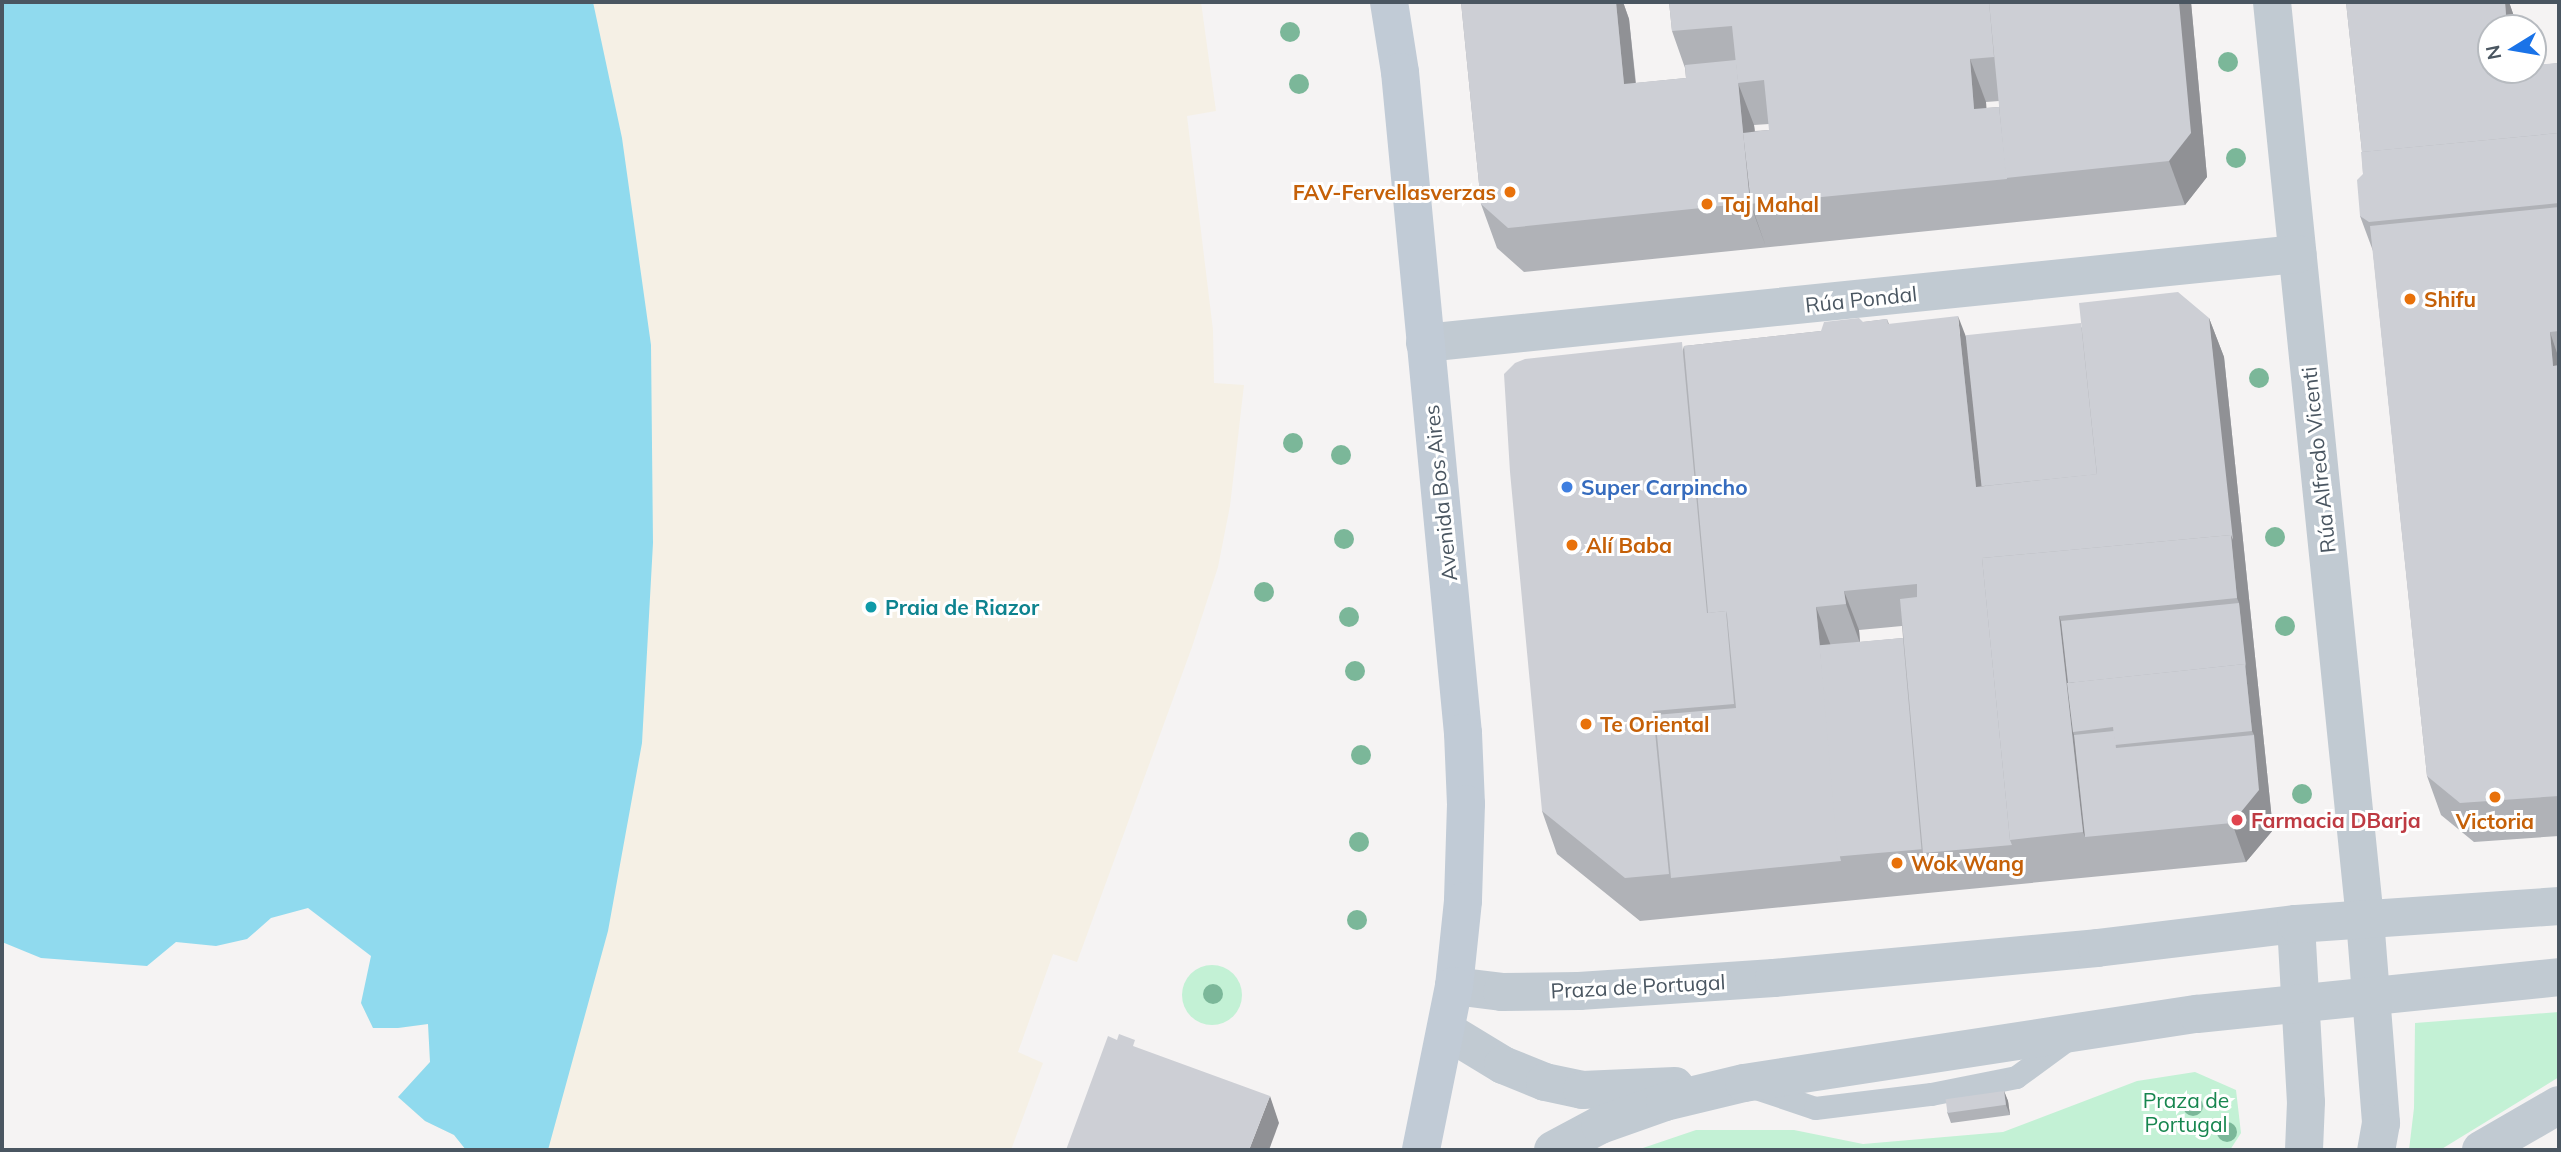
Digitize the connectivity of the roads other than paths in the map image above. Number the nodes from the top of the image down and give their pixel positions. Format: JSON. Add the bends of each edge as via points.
{"nodes":[{"id":1,"x":1388,"y":2,"type":"edge"},
{"id":2,"x":2272,"y":2,"type":"edge"},
{"id":3,"x":2297,"y":254,"type":"junction"},
{"id":4,"x":1425,"y":343,"type":"junction"},
{"id":5,"x":2559,"y":906,"type":"edge"},
{"id":6,"x":2365,"y":919,"type":"junction"},
{"id":7,"x":2296,"y":924,"type":"junction"},
{"id":8,"x":2559,"y":976,"type":"edge"},
{"id":9,"x":1454,"y":986,"type":"junction"},
{"id":10,"x":2371,"y":995,"type":"junction"},
{"id":11,"x":2303,"y":1002,"type":"junction"},
{"id":12,"x":1447,"y":1031,"type":"junction"},
{"id":13,"x":1744,"y":1083,"type":"junction"},
{"id":14,"x":2559,"y":1105,"type":"edge"},
{"id":15,"x":1421,"y":1150,"type":"edge"},
{"id":16,"x":1553,"y":1150,"type":"edge"},
{"id":17,"x":2304,"y":1150,"type":"edge"},
{"id":18,"x":2376,"y":1150,"type":"edge"},
{"id":19,"x":2481,"y":1150,"type":"edge"}],
"edges":[{"from":1,"to":4,"type":"main road","name":"Avenida Bos Aires","via":[[1401,72]]},
{"from":2,"to":3,"type":"street","name":"Rúa Alfredo Vicenti"},
{"from":3,"to":4,"type":"street","name":"Rúa Pondal"},
{"from":3,"to":6,"type":"street","name":"Rúa Alfredo Vicenti"},
{"from":4,"to":9,"type":"main road","name":"Avenida Bos Aires","via":[[1466,792],[1463,901]]},
{"from":5,"to":6,"type":"street","name":"Praza de Portugal"},
{"from":6,"to":7,"type":"street","name":"Praza de Portugal"},
{"from":6,"to":10,"type":"street","name":"Rúa Alfredo Vicenti"},
{"from":7,"to":9,"type":"street","name":"Praza de Portugal","via":[[1774,978],[1579,991],[1502,992]]},
{"from":7,"to":11,"type":"street"},
{"from":8,"to":10,"type":"street"},
{"from":9,"to":12,"type":"main road","name":"Avenida Bos Aires"},
{"from":10,"to":11,"type":"street"},
{"from":10,"to":18,"type":"street","name":"Rúa Alfredo Vicenti","via":[[2381,1123]]},
{"from":11,"to":13,"type":"street"},
{"from":11,"to":17,"type":"street"},
{"from":12,"to":13,"type":"street","via":[[1503,1065],[1545,1082],[1582,1090]]},
{"from":12,"to":15,"type":"main road","name":"Avenida Bos Aires"},
{"from":13,"to":16,"type":"street","via":[[1665,1102],[1600,1125]]},
{"from":14,"to":19,"type":"street"}]}
